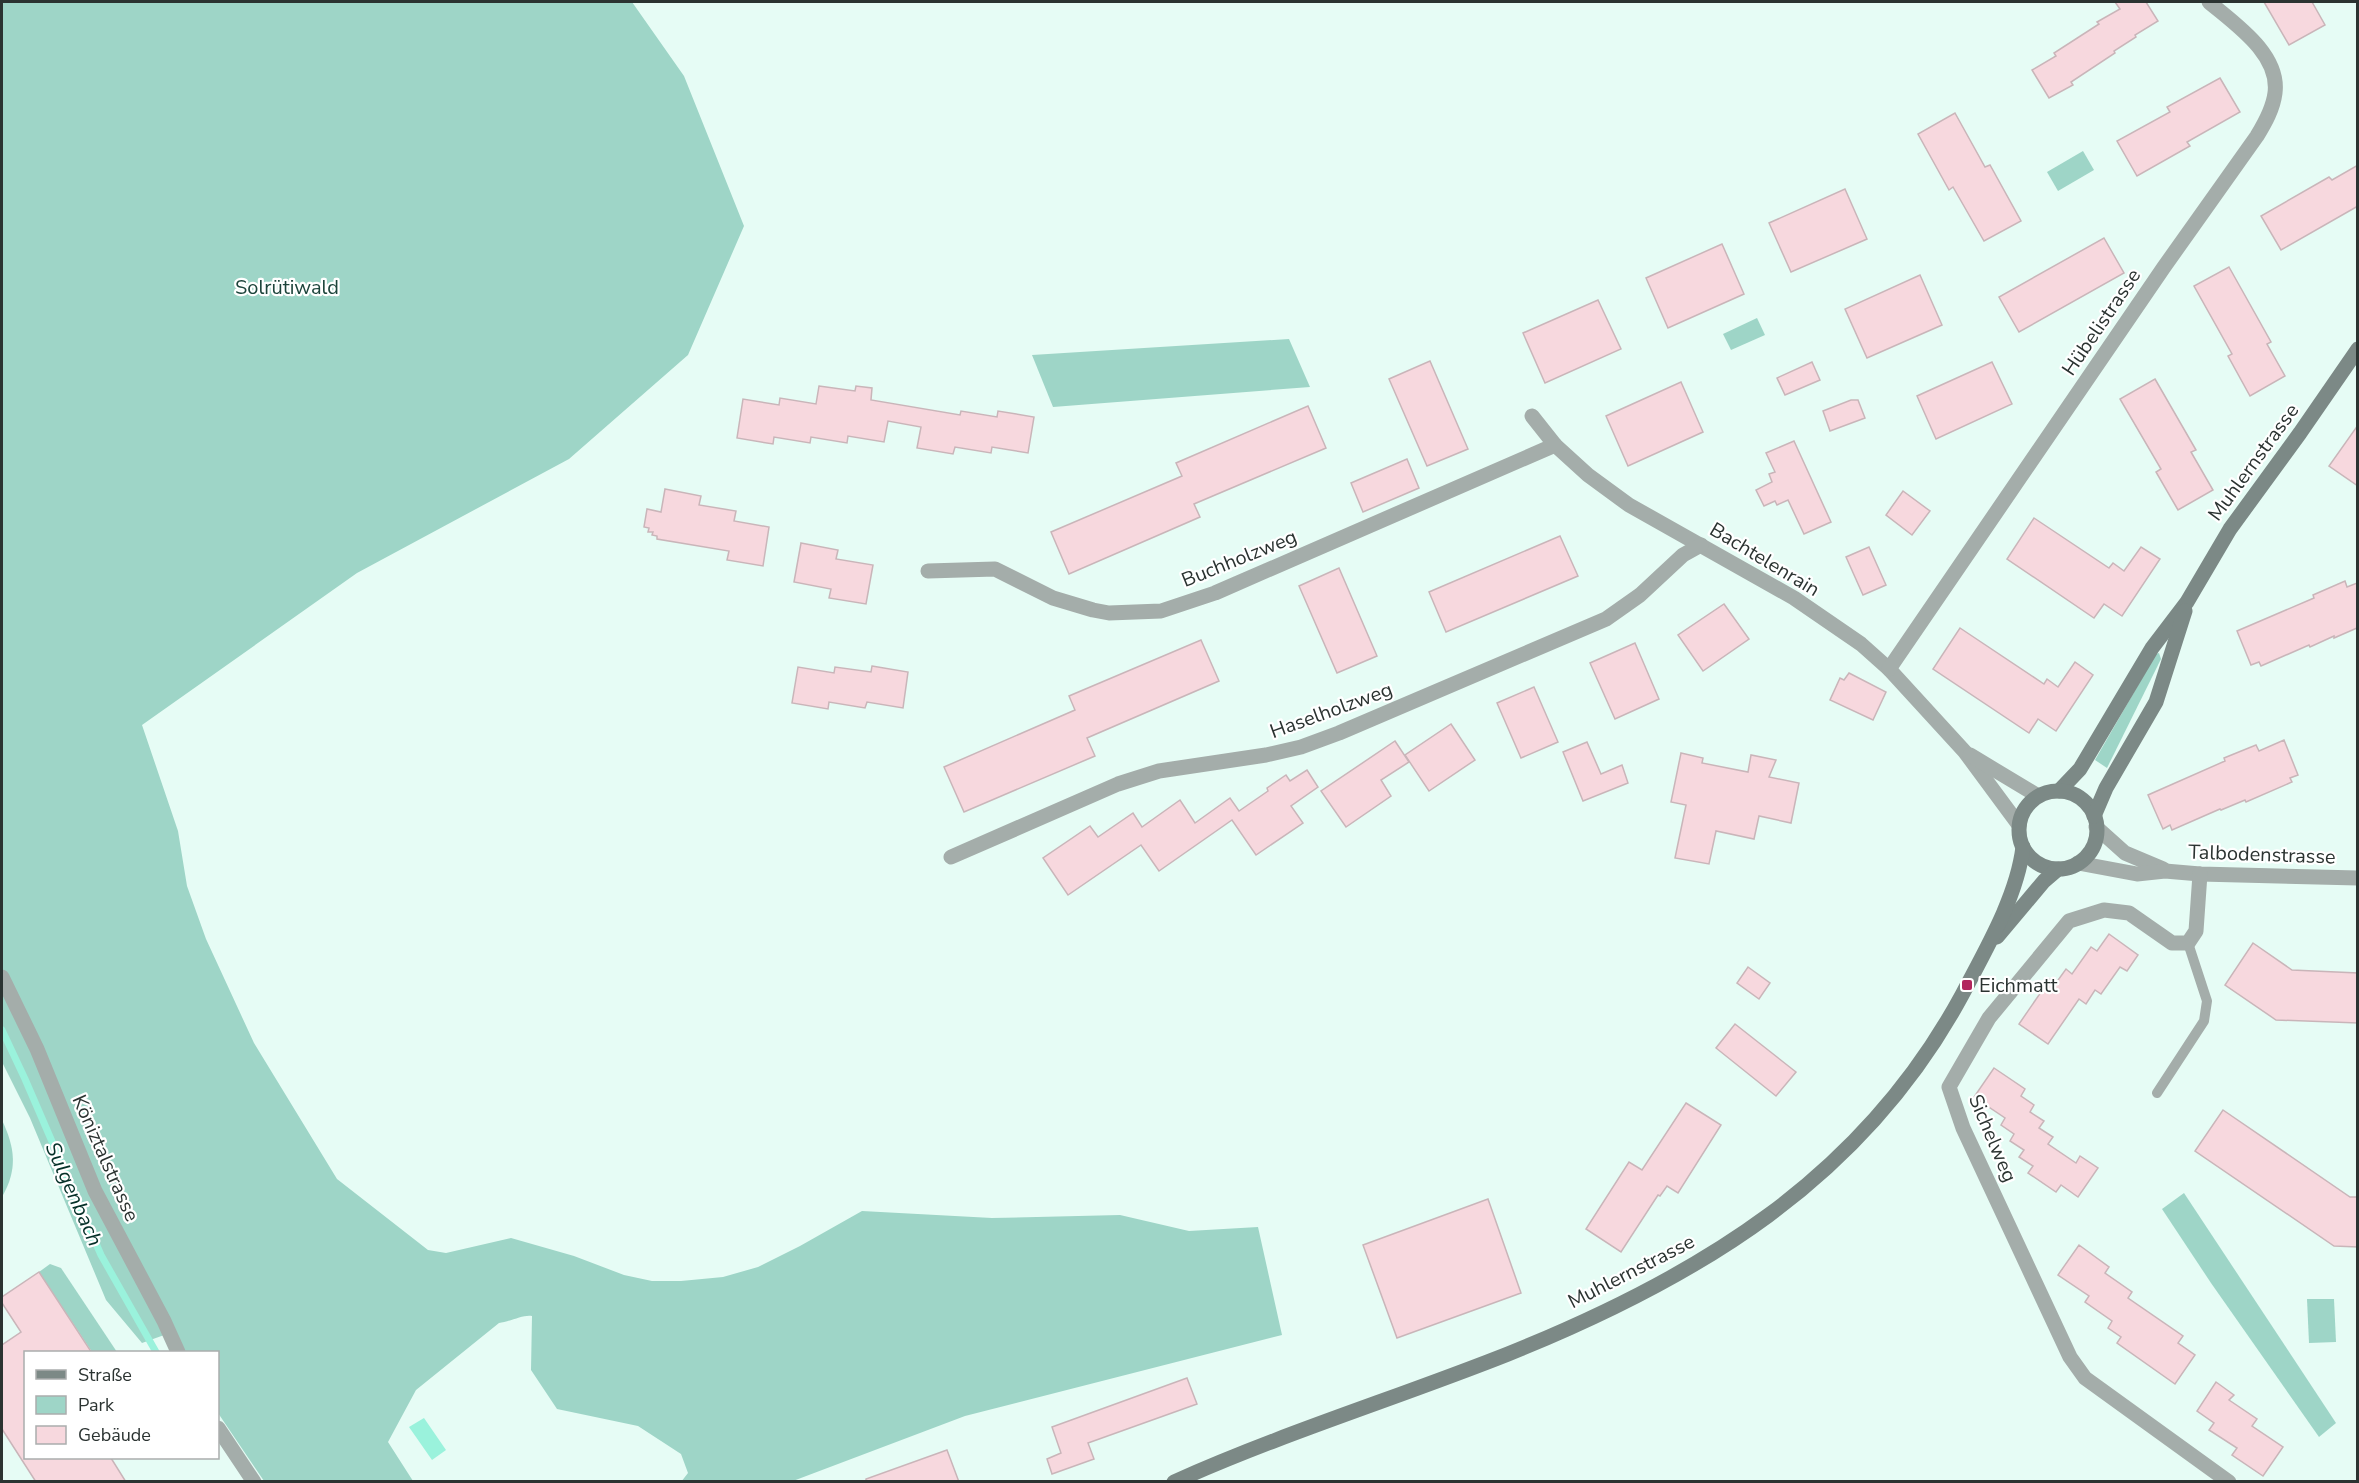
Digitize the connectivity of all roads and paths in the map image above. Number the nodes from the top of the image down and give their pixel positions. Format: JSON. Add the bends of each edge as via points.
{"nodes":[{"id":1,"x":2209,"y":2,"type":"edge"},
{"id":2,"x":2358,"y":349,"type":"edge"},
{"id":3,"x":1532,"y":416,"type":"dead end"},
{"id":4,"x":1556,"y":445,"type":"junction"},
{"id":5,"x":1701,"y":545,"type":"junction"},
{"id":6,"x":928,"y":571,"type":"dead end"},
{"id":7,"x":2187,"y":602,"type":"junction"},
{"id":8,"x":1889,"y":669,"type":"junction"},
{"id":9,"x":1965,"y":752,"type":"junction"},
{"id":10,"x":2059,"y":791,"type":"junction"},
{"id":11,"x":2038,"y":796,"type":"junction"},
{"id":12,"x":2095,"y":821,"type":"junction"},
{"id":13,"x":2019,"y":825,"type":"junction"},
{"id":14,"x":2022,"y":847,"type":"junction"},
{"id":15,"x":951,"y":857,"type":"dead end"},
{"id":16,"x":2078,"y":863,"type":"junction"},
{"id":17,"x":2058,"y":869,"type":"junction"},
{"id":18,"x":2165,"y":871,"type":"junction"},
{"id":19,"x":2200,"y":874,"type":"junction"},
{"id":20,"x":2358,"y":878,"type":"edge"},
{"id":21,"x":2188,"y":943,"type":"junction"},
{"id":22,"x":1991,"y":944,"type":"junction"},
{"id":23,"x":2,"y":977,"type":"edge"},
{"id":24,"x":2157,"y":1093,"type":"dead end"},
{"id":25,"x":177,"y":1351,"type":"edge"},
{"id":26,"x":219,"y":1430,"type":"edge"},
{"id":27,"x":254,"y":1482,"type":"edge"},
{"id":28,"x":1174,"y":1482,"type":"edge"},
{"id":29,"x":2229,"y":1482,"type":"edge"}],
"edges":[{"from":1,"to":8,"type":"street","name":"Hübelistrasse","via":[[2267,58],[2276,92],[2267,118]]},
{"from":2,"to":7,"type":"street","name":"Muhlernstrasse","via":[[2230,529]]},
{"from":3,"to":4,"type":"street","name":"Bachtelenrain"},
{"from":4,"to":5,"type":"street","name":"Bachtelenrain","via":[[1588,475],[1629,504]]},
{"from":4,"to":6,"type":"street","name":"Buchholzweg","via":[[1215,593],[1161,611],[1127,614],[1093,610],[1034,590],[995,569]]},
{"from":5,"to":8,"type":"street","name":"Bachtelenrain","via":[[1794,598],[1861,644]]},
{"from":5,"to":15,"type":"street","name":"Haselholzweg","via":[[1683,555],[1640,595],[1606,619],[1349,729],[1301,747],[1159,771],[1118,784]]},
{"from":7,"to":10,"type":"street","name":"Muhlernstrasse","via":[[2152,648],[2080,769]]},
{"from":7,"to":12,"type":"street","name":"Muhlernstrasse","via":[[2156,702],[2106,788]]},
{"from":8,"to":9,"type":"street","name":"Bachtelenrain"},
{"from":9,"to":11,"type":"street","name":"Bachtelenrain"},
{"from":9,"to":13,"type":"street","name":"Bachtelenrain"},
{"from":10,"to":11,"type":"street"},
{"from":10,"to":12,"type":"street","via":[[2081,798]]},
{"from":11,"to":13,"type":"street","via":[[2026,807]]},
{"from":12,"to":16,"type":"street","name":"Muhlernstrasse","via":[[2092,847]]},
{"from":12,"to":18,"type":"street","name":"Talbodenstrasse","via":[[2125,853]]},
{"from":13,"to":14,"type":"street","name":"Muhlernstrasse"},
{"from":14,"to":17,"type":"street","via":[[2036,862]]},
{"from":14,"to":22,"type":"street","name":"Muhlernstrasse","via":[[2020,864]]},
{"from":16,"to":17,"type":"street","name":"Muhlernstrasse"},
{"from":16,"to":18,"type":"street","name":"Talbodenstrasse","via":[[2137,874]]},
{"from":17,"to":22,"type":"street","name":"Muhlernstrasse"},
{"from":18,"to":19,"type":"street","name":"Talbodenstrasse"},
{"from":19,"to":20,"type":"street","name":"Talbodenstrasse"},
{"from":19,"to":21,"type":"street","via":[[2196,931]]},
{"from":21,"to":24,"type":"lane","via":[[2207,1001],[2204,1021]]},
{"from":21,"to":29,"type":"street","name":"Sichelweg","via":[[2172,943],[2129,913],[2104,910],[2069,921],[1989,1018],[1949,1087],[1963,1128],[2070,1357],[2085,1378]]},
{"from":22,"to":28,"type":"street","name":"Muhlernstrasse","via":[[1936,1040],[1895,1097],[1833,1163],[1789,1202],[1742,1234],[1646,1291],[1509,1353],[1294,1432]]},
{"from":23,"to":25,"type":"street","name":"Köniztalstrasse","via":[[37,1049],[95,1191]]},
{"from":26,"to":27,"type":"street"}]}
